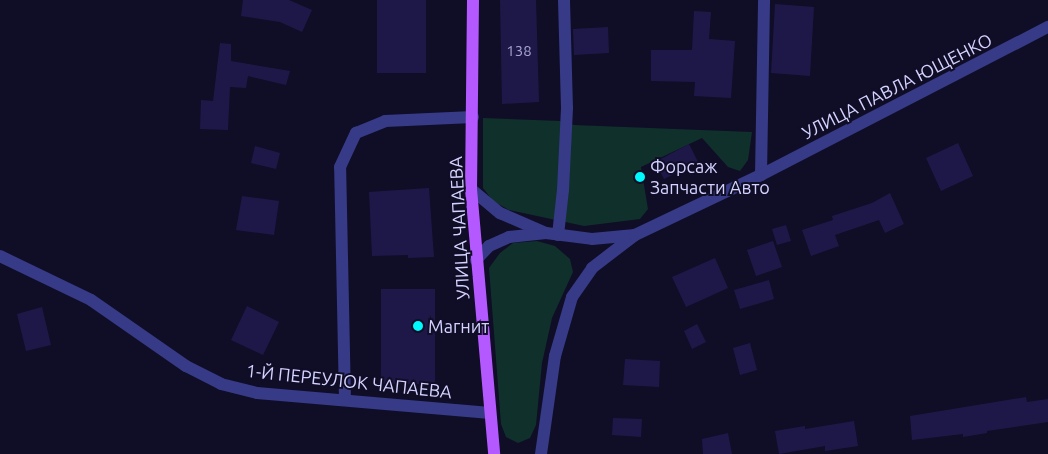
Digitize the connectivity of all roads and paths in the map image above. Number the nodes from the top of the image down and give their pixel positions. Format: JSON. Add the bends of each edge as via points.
{"nodes":[{"id":1,"x":473,"y":0,"type":"edge"},
{"id":2,"x":564,"y":0,"type":"edge"},
{"id":3,"x":764,"y":0,"type":"edge"},
{"id":4,"x":1048,"y":27,"type":"edge"},
{"id":5,"x":473,"y":116,"type":"junction"},
{"id":6,"x":761,"y":175,"type":"junction"},
{"id":7,"x":471,"y":189,"type":"junction"},
{"id":8,"x":552,"y":234,"type":"junction"},
{"id":9,"x":636,"y":235,"type":"junction"},
{"id":10,"x":0,"y":256,"type":"edge"},
{"id":11,"x":476,"y":260,"type":"junction"},
{"id":12,"x":345,"y":400,"type":"junction"},
{"id":13,"x":490,"y":413,"type":"junction"},
{"id":14,"x":542,"y":449,"type":"edge"},
{"id":15,"x":497,"y":453,"type":"edge"},
{"id":16,"x":532,"y":454,"type":"edge"}],
"edges":[{"from":1,"to":5,"type":"main road","name":"УЛИЦА ЧАПАЕВА"},
{"from":2,"to":8,"type":"street","via":[[567,108],[563,190]]},
{"from":3,"to":6,"type":"street"},
{"from":4,"to":6,"type":"street","name":"УЛИЦА ПАВЛА ЮЩЕНКО"},
{"from":5,"to":7,"type":"main road","name":"УЛИЦА ЧАПАЕВА"},
{"from":5,"to":12,"type":"street","via":[[385,121],[356,133],[340,167]]},
{"from":6,"to":9,"type":"street","name":"УЛИЦА ПАВЛА ЮЩЕНКО"},
{"from":7,"to":8,"type":"street","via":[[500,214]]},
{"from":7,"to":11,"type":"main road","name":"УЛИЦА ЧАПАЕВА"},
{"from":8,"to":9,"type":"street","via":[[592,239]]},
{"from":8,"to":11,"type":"street","via":[[510,237],[489,246]]},
{"from":9,"to":14,"type":"street","via":[[592,268],[572,297],[556,356]]},
{"from":10,"to":12,"type":"street","name":"1-Й ПЕРЕУЛОК ЧАПАЕВА","via":[[90,300],[186,366],[221,384],[257,393]]},
{"from":11,"to":13,"type":"main road","name":"УЛИЦА ЧАПАЕВА"},
{"from":12,"to":13,"type":"street","name":"1-Й ПЕРЕУЛОК ЧАПАЕВА"},
{"from":13,"to":15,"type":"main road","name":"УЛИЦА ЧАПАЕВА"},
{"from":14,"to":16,"type":"street"}]}
